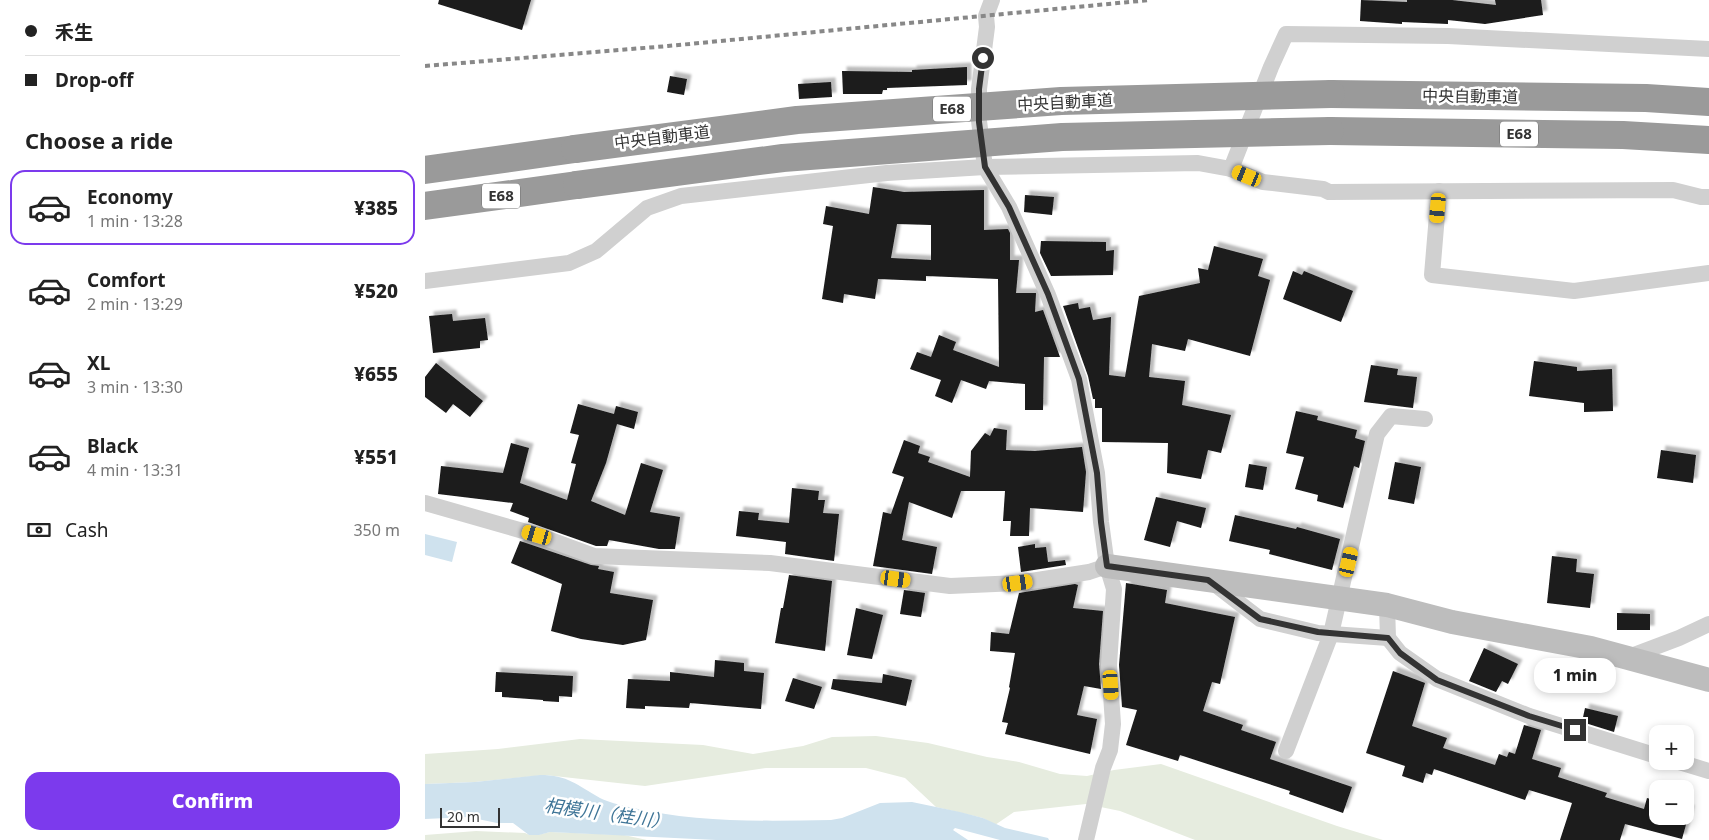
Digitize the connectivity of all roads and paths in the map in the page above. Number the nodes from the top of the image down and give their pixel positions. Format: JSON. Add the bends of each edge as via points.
{"nodes":[{"id":1,"x":992,"y":0,"type":"edge"},
{"id":2,"x":1709,"y":49,"type":"edge"},
{"id":3,"x":1709,"y":102,"type":"edge"},
{"id":4,"x":1709,"y":140,"type":"edge"},
{"id":5,"x":985,"y":167,"type":"junction"},
{"id":6,"x":1231,"y":169,"type":"junction"},
{"id":7,"x":425,"y":170,"type":"edge"},
{"id":8,"x":1439,"y":192,"type":"junction"},
{"id":9,"x":1709,"y":197,"type":"edge"},
{"id":10,"x":425,"y":206,"type":"edge"},
{"id":11,"x":1709,"y":272,"type":"edge"},
{"id":12,"x":425,"y":281,"type":"edge"},
{"id":13,"x":1425,"y":419,"type":"dead end"},
{"id":14,"x":425,"y":503,"type":"edge"},
{"id":15,"x":1107,"y":566,"type":"junction"},
{"id":16,"x":1208,"y":580,"type":"junction"},
{"id":17,"x":1340,"y":598,"type":"junction"},
{"id":18,"x":1387,"y":605,"type":"junction"},
{"id":19,"x":1709,"y":624,"type":"edge"},
{"id":20,"x":1331,"y":634,"type":"junction"},
{"id":21,"x":1388,"y":638,"type":"junction"},
{"id":22,"x":1626,"y":658,"type":"junction"},
{"id":23,"x":1709,"y":680,"type":"edge"},
{"id":24,"x":1286,"y":750,"type":"dead end"},
{"id":25,"x":1649,"y":754,"type":"edge"},
{"id":26,"x":1694,"y":766,"type":"edge"},
{"id":27,"x":1709,"y":771,"type":"edge"},
{"id":28,"x":1086,"y":840,"type":"edge"}],
"edges":[{"from":1,"to":5,"type":"street","via":[[986,16],[979,89],[979,122]]},
{"from":2,"to":6,"type":"street","via":[[1448,36],[1286,34]]},
{"from":3,"to":7,"type":"highway","name":"中央自動車道","number":"E68","bridge":true,"via":[[1647,98],[1331,94],[1061,101],[797,120]]},
{"from":4,"to":10,"type":"highway","number":"E68","bridge":true,"via":[[1613,135],[1330,131],[1062,137],[783,158]]},
{"from":5,"to":6,"type":"street","via":[[1198,163]]},
{"from":5,"to":12,"type":"street","via":[[887,173],[681,196],[647,208],[596,251],[569,263]]},
{"from":5,"to":15,"type":"street","via":[[1009,207],[1044,286],[1079,379],[1097,473]]},
{"from":6,"to":8,"type":"street","via":[[1263,182],[1329,192]]},
{"from":8,"to":9,"type":"street","via":[[1673,190]]},
{"from":8,"to":11,"type":"street","via":[[1432,275],[1574,291]]},
{"from":13,"to":17,"type":"street","via":[[1391,416],[1377,434]]},
{"from":14,"to":15,"type":"street","via":[[537,535],[594,556],[770,563],[950,586],[1018,583],[1089,572]]},
{"from":15,"to":16,"type":"street"},
{"from":15,"to":28,"type":"street","via":[[1114,589],[1109,666],[1113,724],[1110,750]]},
{"from":16,"to":17,"type":"street"},
{"from":16,"to":20,"type":"street","via":[[1260,619]]},
{"from":17,"to":18,"type":"street"},
{"from":17,"to":20,"type":"street"},
{"from":18,"to":21,"type":"street"},
{"from":18,"to":22,"type":"street","via":[[1451,622],[1591,648]]},
{"from":19,"to":22,"type":"street"},
{"from":20,"to":21,"type":"street"},
{"from":20,"to":24,"type":"street"},
{"from":21,"to":25,"type":"street","via":[[1400,653],[1437,680],[1529,716]]},
{"from":22,"to":23,"type":"street"},
{"from":26,"to":27,"type":"street"}]}
